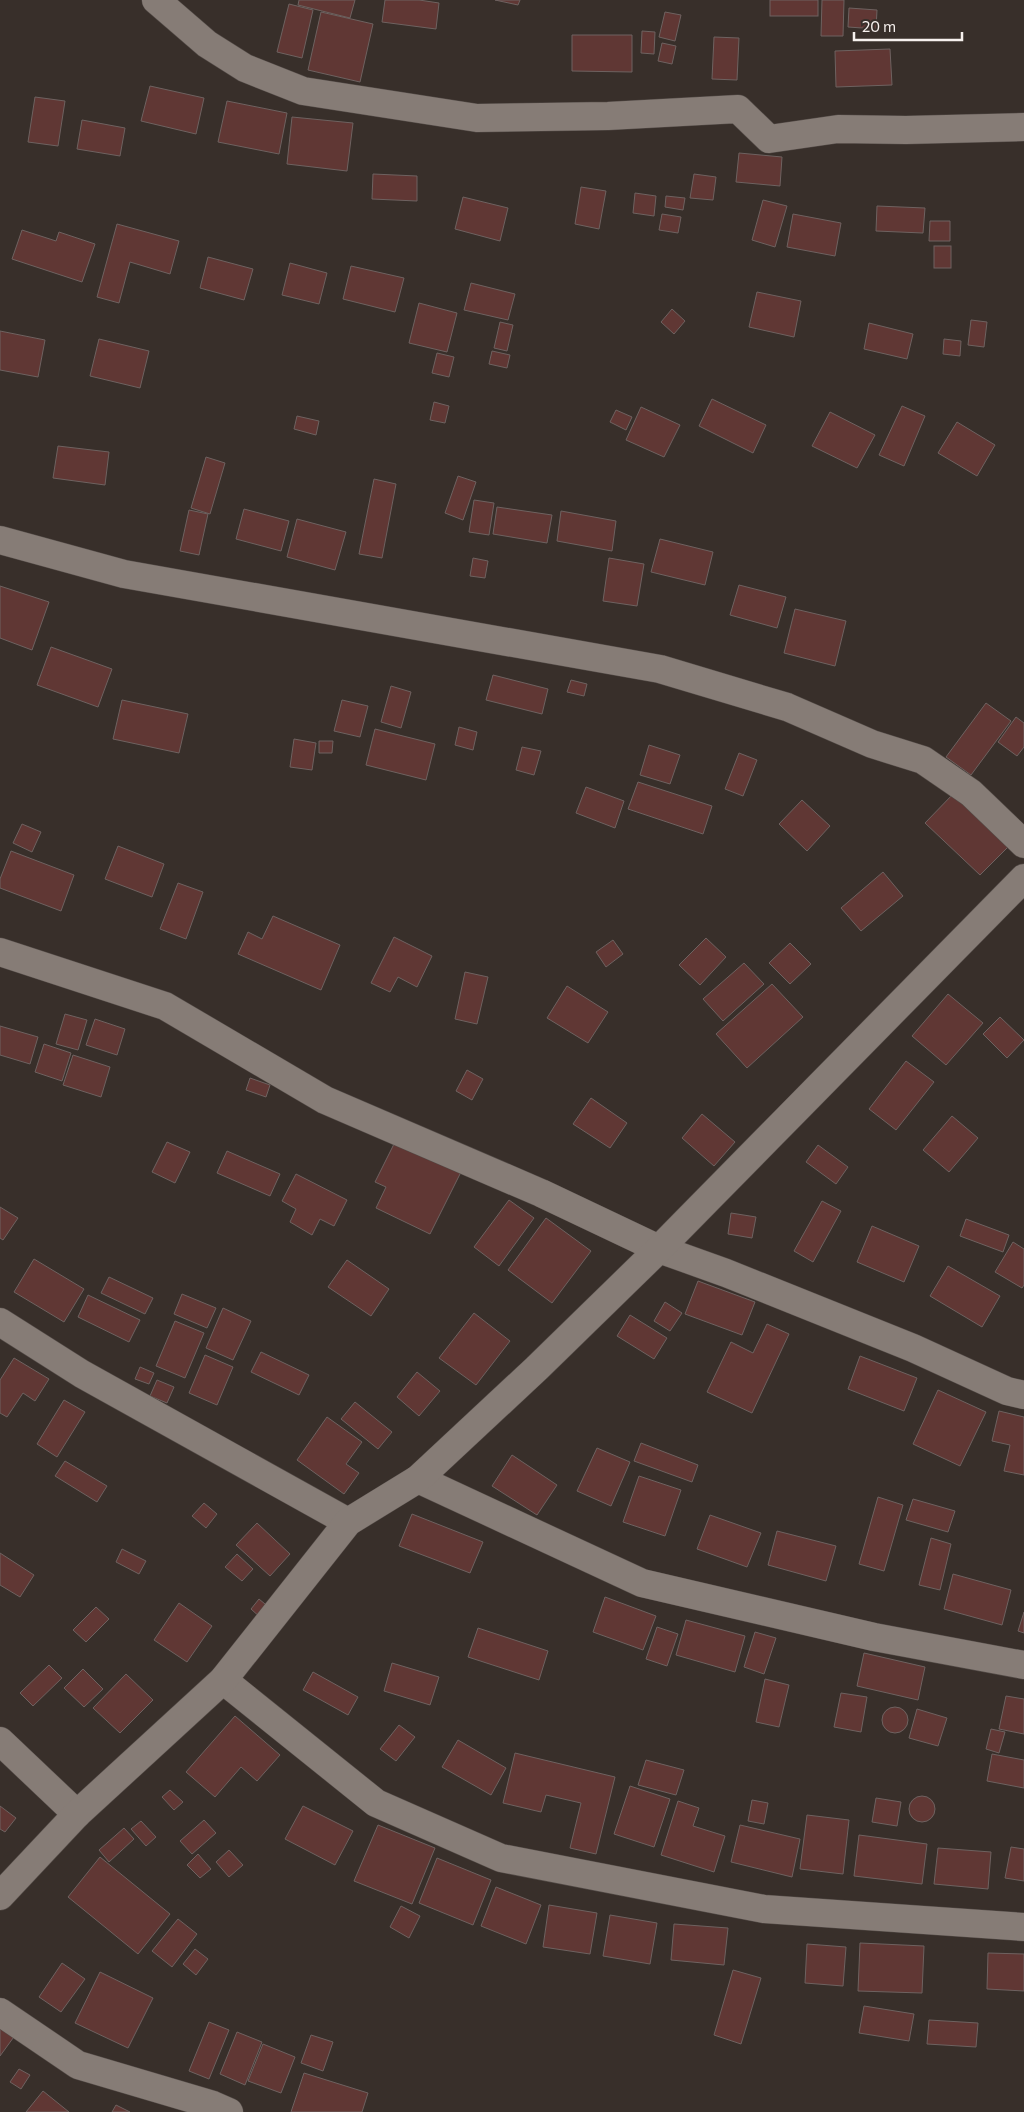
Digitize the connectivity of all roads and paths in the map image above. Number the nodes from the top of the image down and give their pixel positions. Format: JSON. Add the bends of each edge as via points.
{"nodes":[{"id":1,"x":156,"y":0,"type":"edge"},
{"id":2,"x":1024,"y":127,"type":"edge"},
{"id":3,"x":0,"y":540,"type":"edge"},
{"id":4,"x":1024,"y":844,"type":"edge"},
{"id":5,"x":1024,"y":878,"type":"edge"},
{"id":6,"x":0,"y":952,"type":"edge"},
{"id":7,"x":659,"y":1249,"type":"junction"},
{"id":8,"x":0,"y":1322,"type":"edge"},
{"id":9,"x":1024,"y":1395,"type":"edge"},
{"id":10,"x":418,"y":1479,"type":"junction"},
{"id":11,"x":348,"y":1522,"type":"junction"},
{"id":12,"x":1024,"y":1665,"type":"edge"},
{"id":13,"x":222,"y":1680,"type":"junction"},
{"id":14,"x":0,"y":1741,"type":"edge"},
{"id":15,"x":77,"y":1814,"type":"junction"},
{"id":16,"x":0,"y":1896,"type":"edge"},
{"id":17,"x":1024,"y":1927,"type":"edge"},
{"id":18,"x":0,"y":2012,"type":"edge"},
{"id":19,"x":229,"y":2112,"type":"edge"}],
"edges":[{"from":1,"to":2,"type":"street","via":[[207,44],[244,68],[303,91],[477,118],[608,116],[738,109],[769,139],[838,129]]},
{"from":3,"to":4,"type":"street","via":[[124,574],[660,669],[787,707],[872,744],[923,760],[971,793]]},
{"from":5,"to":7,"type":"street"},
{"from":6,"to":7,"type":"street","via":[[165,1006],[325,1100],[541,1193]]},
{"from":7,"to":9,"type":"street","via":[[904,1344],[1007,1391]]},
{"from":7,"to":10,"type":"street"},
{"from":8,"to":11,"type":"street","via":[[82,1374]]},
{"from":10,"to":11,"type":"street"},
{"from":10,"to":12,"type":"street","via":[[642,1583],[874,1637]]},
{"from":11,"to":13,"type":"street"},
{"from":13,"to":15,"type":"street"},
{"from":13,"to":17,"type":"street","via":[[376,1804],[501,1858],[764,1909]]},
{"from":14,"to":15,"type":"street"},
{"from":15,"to":16,"type":"street"},
{"from":18,"to":19,"type":"street","via":[[78,2066]]}]}
